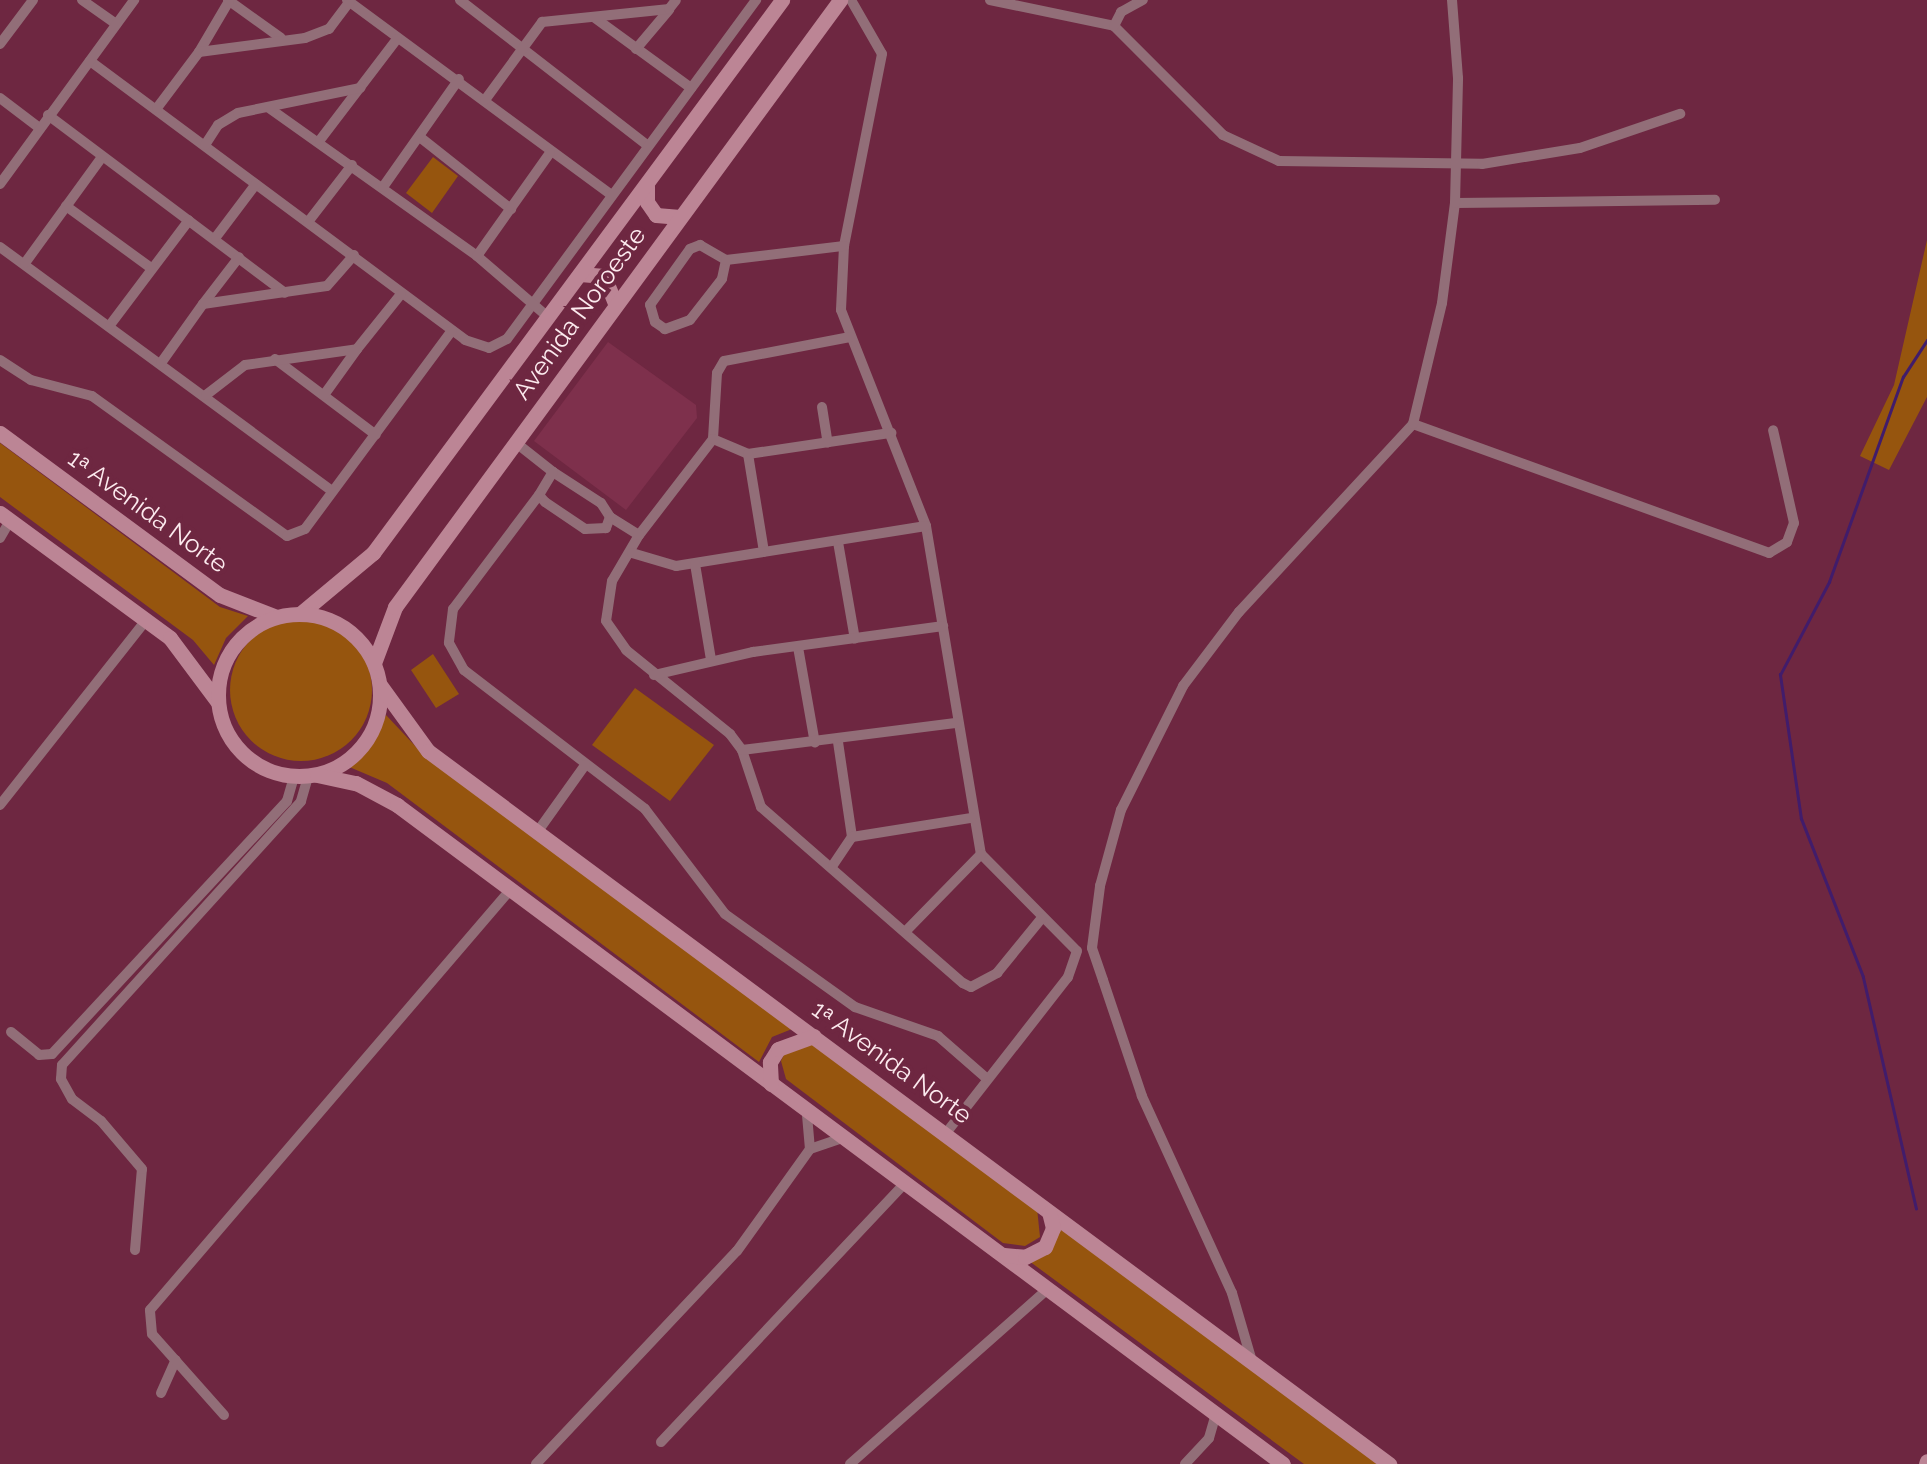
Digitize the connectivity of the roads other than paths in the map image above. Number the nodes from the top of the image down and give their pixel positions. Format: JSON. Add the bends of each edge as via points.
{"nodes":[{"id":1,"x":33,"y":0,"type":"edge"},
{"id":2,"x":82,"y":0,"type":"edge"},
{"id":3,"x":134,"y":0,"type":"edge"},
{"id":4,"x":228,"y":0,"type":"edge"},
{"id":5,"x":460,"y":0,"type":"edge"},
{"id":6,"x":483,"y":0,"type":"edge"},
{"id":7,"x":756,"y":0,"type":"edge"},
{"id":8,"x":782,"y":0,"type":"edge"},
{"id":9,"x":840,"y":0,"type":"edge"},
{"id":10,"x":852,"y":0,"type":"edge"},
{"id":11,"x":990,"y":0,"type":"edge"},
{"id":12,"x":1144,"y":0,"type":"edge"},
{"id":13,"x":1452,"y":0,"type":"edge"},
{"id":14,"x":348,"y":1,"type":"edge"},
{"id":15,"x":673,"y":5,"type":"edge"},
{"id":16,"x":474,"y":10,"type":"junction"},
{"id":17,"x":594,"y":17,"type":"junction"},
{"id":18,"x":116,"y":24,"type":"junction"},
{"id":19,"x":1114,"y":26,"type":"junction"},
{"id":20,"x":2,"y":38,"type":"edge"},
{"id":21,"x":281,"y":38,"type":"junction"},
{"id":22,"x":396,"y":39,"type":"junction"},
{"id":23,"x":636,"y":48,"type":"junction"},
{"id":24,"x":521,"y":51,"type":"junction"},
{"id":25,"x":199,"y":52,"type":"junction"},
{"id":26,"x":90,"y":61,"type":"junction"},
{"id":27,"x":459,"y":79,"type":"junction"},
{"id":28,"x":360,"y":88,"type":"junction"},
{"id":29,"x":691,"y":88,"type":"junction"},
{"id":30,"x":0,"y":98,"type":"edge"},
{"id":31,"x":485,"y":100,"type":"junction"},
{"id":32,"x":158,"y":108,"type":"junction"},
{"id":33,"x":269,"y":108,"type":"junction"},
{"id":34,"x":1680,"y":114,"type":"dead end"},
{"id":35,"x":48,"y":115,"type":"junction"},
{"id":36,"x":38,"y":127,"type":"junction"},
{"id":37,"x":421,"y":138,"type":"junction"},
{"id":38,"x":320,"y":140,"type":"junction"},
{"id":39,"x":205,"y":145,"type":"junction"},
{"id":40,"x":648,"y":146,"type":"junction"},
{"id":41,"x":550,"y":153,"type":"junction"},
{"id":42,"x":102,"y":158,"type":"junction"},
{"id":43,"x":352,"y":165,"type":"junction"},
{"id":44,"x":1453,"y":166,"type":"junction"},
{"id":45,"x":0,"y":184,"type":"edge"},
{"id":46,"x":256,"y":184,"type":"junction"},
{"id":47,"x":647,"y":186,"type":"junction"},
{"id":48,"x":383,"y":187,"type":"junction"},
{"id":49,"x":610,"y":194,"type":"junction"},
{"id":50,"x":1715,"y":200,"type":"dead end"},
{"id":51,"x":1455,"y":203,"type":"junction"},
{"id":52,"x":66,"y":206,"type":"junction"},
{"id":53,"x":511,"y":208,"type":"junction"},
{"id":54,"x":680,"y":217,"type":"junction"},
{"id":55,"x":189,"y":220,"type":"junction"},
{"id":56,"x":308,"y":222,"type":"junction"},
{"id":57,"x":216,"y":237,"type":"junction"},
{"id":58,"x":0,"y":246,"type":"edge"},
{"id":59,"x":844,"y":246,"type":"junction"},
{"id":60,"x":354,"y":255,"type":"junction"},
{"id":61,"x":477,"y":256,"type":"junction"},
{"id":62,"x":240,"y":257,"type":"junction"},
{"id":63,"x":726,"y":260,"type":"junction"},
{"id":64,"x":25,"y":263,"type":"junction"},
{"id":65,"x":150,"y":268,"type":"junction"},
{"id":66,"x":580,"y":274,"type":"junction"},
{"id":67,"x":285,"y":292,"type":"junction"},
{"id":68,"x":401,"y":294,"type":"junction"},
{"id":69,"x":204,"y":304,"type":"junction"},
{"id":70,"x":530,"y":304,"type":"junction"},
{"id":71,"x":616,"y":304,"type":"junction"},
{"id":72,"x":548,"y":317,"type":"junction"},
{"id":73,"x":110,"y":325,"type":"junction"},
{"id":74,"x":452,"y":330,"type":"junction"},
{"id":75,"x":850,"y":337,"type":"junction"},
{"id":76,"x":357,"y":349,"type":"junction"},
{"id":77,"x":0,"y":360,"type":"edge"},
{"id":78,"x":275,"y":360,"type":"junction"},
{"id":79,"x":161,"y":363,"type":"junction"},
{"id":80,"x":206,"y":395,"type":"junction"},
{"id":81,"x":324,"y":395,"type":"junction"},
{"id":82,"x":822,"y":407,"type":"dead end"},
{"id":83,"x":1413,"y":424,"type":"junction"},
{"id":84,"x":1773,"y":430,"type":"dead end"},
{"id":85,"x":891,"y":432,"type":"junction"},
{"id":86,"x":0,"y":434,"type":"edge"},
{"id":87,"x":376,"y":435,"type":"junction"},
{"id":88,"x":714,"y":439,"type":"junction"},
{"id":89,"x":515,"y":442,"type":"junction"},
{"id":90,"x":828,"y":444,"type":"junction"},
{"id":91,"x":748,"y":454,"type":"junction"},
{"id":92,"x":553,"y":472,"type":"junction"},
{"id":93,"x":332,"y":491,"type":"junction"},
{"id":94,"x":539,"y":495,"type":"junction"},
{"id":95,"x":5,"y":517,"type":"edge"},
{"id":96,"x":610,"y":517,"type":"junction"},
{"id":97,"x":926,"y":526,"type":"junction"},
{"id":98,"x":639,"y":535,"type":"junction"},
{"id":99,"x":0,"y":538,"type":"edge"},
{"id":100,"x":838,"y":542,"type":"junction"},
{"id":101,"x":764,"y":552,"type":"junction"},
{"id":102,"x":632,"y":554,"type":"junction"},
{"id":103,"x":695,"y":564,"type":"junction"},
{"id":104,"x":301,"y":613,"type":"junction"},
{"id":105,"x":274,"y":616,"type":"junction"},
{"id":106,"x":146,"y":620,"type":"junction"},
{"id":107,"x":942,"y":626,"type":"junction"},
{"id":108,"x":855,"y":638,"type":"junction"},
{"id":109,"x":798,"y":647,"type":"junction"},
{"id":110,"x":712,"y":660,"type":"junction"},
{"id":111,"x":374,"y":663,"type":"junction"},
{"id":112,"x":654,"y":675,"type":"junction"},
{"id":113,"x":380,"y":686,"type":"junction"},
{"id":114,"x":217,"y":701,"type":"junction"},
{"id":115,"x":956,"y":722,"type":"junction"},
{"id":116,"x":838,"y":742,"type":"junction"},
{"id":117,"x":815,"y":743,"type":"junction"},
{"id":118,"x":742,"y":750,"type":"junction"},
{"id":119,"x":585,"y":765,"type":"junction"},
{"id":120,"x":306,"y":776,"type":"junction"},
{"id":121,"x":0,"y":805,"type":"edge"},
{"id":122,"x":971,"y":818,"type":"junction"},
{"id":123,"x":538,"y":831,"type":"junction"},
{"id":124,"x":852,"y":836,"type":"junction"},
{"id":125,"x":980,"y":854,"type":"junction"},
{"id":126,"x":834,"y":866,"type":"junction"},
{"id":127,"x":511,"y":889,"type":"junction"},
{"id":128,"x":1040,"y":919,"type":"junction"},
{"id":129,"x":905,"y":932,"type":"junction"},
{"id":130,"x":1092,"y":948,"type":"junction"},
{"id":131,"x":1077,"y":951,"type":"junction"},
{"id":132,"x":11,"y":1032,"type":"dead end"},
{"id":133,"x":814,"y":1036,"type":"junction"},
{"id":134,"x":984,"y":1077,"type":"junction"},
{"id":135,"x":771,"y":1084,"type":"junction"},
{"id":136,"x":808,"y":1115,"type":"junction"},
{"id":137,"x":946,"y":1133,"type":"junction"},
{"id":138,"x":839,"y":1139,"type":"junction"},
{"id":139,"x":810,"y":1149,"type":"junction"},
{"id":140,"x":904,"y":1184,"type":"junction"},
{"id":141,"x":1050,"y":1212,"type":"junction"},
{"id":142,"x":135,"y":1250,"type":"dead end"},
{"id":143,"x":1004,"y":1255,"type":"junction"},
{"id":144,"x":1048,"y":1289,"type":"junction"},
{"id":145,"x":1251,"y":1358,"type":"junction"},
{"id":146,"x":176,"y":1360,"type":"junction"},
{"id":147,"x":162,"y":1394,"type":"dead end"},
{"id":148,"x":1216,"y":1413,"type":"junction"},
{"id":149,"x":224,"y":1415,"type":"dead end"},
{"id":150,"x":661,"y":1442,"type":"dead end"},
{"id":151,"x":536,"y":1464,"type":"edge"},
{"id":152,"x":850,"y":1464,"type":"edge"},
{"id":153,"x":1185,"y":1464,"type":"edge"},
{"id":154,"x":1283,"y":1464,"type":"edge"},
{"id":155,"x":1389,"y":1464,"type":"edge"}],
"edges":[{"from":1,"to":20,"type":"street"},
{"from":2,"to":18,"type":"street"},
{"from":3,"to":18,"type":"street"},
{"from":4,"to":21,"type":"street"},
{"from":4,"to":25,"type":"street"},
{"from":5,"to":16,"type":"street"},
{"from":6,"to":16,"type":"street"},
{"from":7,"to":29,"type":"street"},
{"from":8,"to":47,"type":"main road","name":"Avenida Noroeste"},
{"from":9,"to":54,"type":"main road","name":"Avenida Noroeste"},
{"from":10,"to":59,"type":"street","via":[[882,54]]},
{"from":11,"to":19,"type":"street"},
{"from":12,"to":19,"type":"street","via":[[1121,12]]},
{"from":13,"to":44,"type":"street","via":[[1458,78]]},
{"from":14,"to":21,"type":"street","via":[[329,29]]},
{"from":14,"to":22,"type":"street"},
{"from":15,"to":17,"type":"street"},
{"from":15,"to":23,"type":"street"},
{"from":16,"to":24,"type":"street"},
{"from":17,"to":23,"type":"street"},
{"from":17,"to":24,"type":"street","via":[[542,22]]},
{"from":18,"to":26,"type":"street"},
{"from":19,"to":44,"type":"street","via":[[1222,135],[1253,154],[1316,163],[1418,160]]},
{"from":21,"to":25,"type":"street"},
{"from":22,"to":27,"type":"street"},
{"from":22,"to":28,"type":"street"},
{"from":23,"to":29,"type":"street"},
{"from":24,"to":31,"type":"street"},
{"from":24,"to":40,"type":"street"},
{"from":25,"to":32,"type":"street"},
{"from":26,"to":32,"type":"street"},
{"from":26,"to":35,"type":"street"},
{"from":27,"to":31,"type":"street"},
{"from":27,"to":37,"type":"street"},
{"from":28,"to":33,"type":"street"},
{"from":28,"to":38,"type":"street"},
{"from":29,"to":40,"type":"street"},
{"from":30,"to":36,"type":"street"},
{"from":31,"to":41,"type":"street"},
{"from":32,"to":39,"type":"street"},
{"from":33,"to":38,"type":"street"},
{"from":33,"to":39,"type":"street","via":[[227,118]]},
{"from":34,"to":44,"type":"street","via":[[1580,148]]},
{"from":35,"to":36,"type":"street"},
{"from":35,"to":42,"type":"street"},
{"from":36,"to":45,"type":"street"},
{"from":37,"to":48,"type":"street"},
{"from":37,"to":53,"type":"street"},
{"from":38,"to":43,"type":"street"},
{"from":39,"to":46,"type":"street"},
{"from":40,"to":49,"type":"street"},
{"from":41,"to":49,"type":"street"},
{"from":41,"to":53,"type":"street"},
{"from":42,"to":52,"type":"street"},
{"from":42,"to":55,"type":"street"},
{"from":43,"to":48,"type":"street"},
{"from":43,"to":56,"type":"street"},
{"from":44,"to":51,"type":"street"},
{"from":46,"to":56,"type":"street"},
{"from":46,"to":57,"type":"street"},
{"from":47,"to":54,"type":"main road","via":[[646,202],[656,215]]},
{"from":47,"to":66,"type":"main road","name":"Avenida Noroeste"},
{"from":48,"to":61,"type":"street"},
{"from":49,"to":70,"type":"street"},
{"from":50,"to":51,"type":"street"},
{"from":51,"to":83,"type":"street","via":[[1442,303]]},
{"from":52,"to":64,"type":"street"},
{"from":52,"to":65,"type":"street"},
{"from":53,"to":61,"type":"street"},
{"from":54,"to":71,"type":"main road","name":"Avenida Noroeste"},
{"from":55,"to":57,"type":"street"},
{"from":55,"to":65,"type":"street"},
{"from":56,"to":60,"type":"street"},
{"from":57,"to":62,"type":"street"},
{"from":58,"to":64,"type":"street"},
{"from":59,"to":63,"type":"street"},
{"from":59,"to":75,"type":"street","via":[[839,284]]},
{"from":60,"to":67,"type":"street","via":[[327,286]]},
{"from":60,"to":68,"type":"street"},
{"from":61,"to":70,"type":"street"},
{"from":62,"to":67,"type":"street"},
{"from":62,"to":69,"type":"street"},
{"from":63,"to":63,"type":"street","via":[[706,246],[690,249],[650,305],[654,322],[668,330],[690,320],[722,279]]},
{"from":64,"to":73,"type":"street"},
{"from":65,"to":73,"type":"street"},
{"from":66,"to":71,"type":"main road","via":[[610,282]]},
{"from":66,"to":72,"type":"main road","name":"Avenida Noroeste"},
{"from":67,"to":69,"type":"street"},
{"from":68,"to":74,"type":"street"},
{"from":68,"to":76,"type":"street"},
{"from":69,"to":79,"type":"street"},
{"from":70,"to":72,"type":"street"},
{"from":70,"to":74,"type":"street","via":[[497,346],[479,348]]},
{"from":71,"to":89,"type":"main road","name":"Avenida Noroeste"},
{"from":72,"to":104,"type":"main road","name":"Avenida Noroeste","via":[[365,562]]},
{"from":73,"to":79,"type":"street"},
{"from":74,"to":87,"type":"street"},
{"from":75,"to":85,"type":"street"},
{"from":75,"to":88,"type":"street","via":[[724,361],[717,373]]},
{"from":76,"to":78,"type":"street"},
{"from":76,"to":81,"type":"street"},
{"from":77,"to":93,"type":"street","via":[[30,380],[92,396],[281,534],[300,533]]},
{"from":78,"to":80,"type":"street","via":[[239,368]]},
{"from":78,"to":81,"type":"street"},
{"from":79,"to":80,"type":"street"},
{"from":80,"to":93,"type":"street"},
{"from":81,"to":87,"type":"street"},
{"from":82,"to":90,"type":"street"},
{"from":83,"to":84,"type":"street","via":[[1769,554],[1787,542],[1794,523]]},
{"from":83,"to":130,"type":"street","via":[[1239,612],[1183,686],[1121,810]]},
{"from":85,"to":90,"type":"street"},
{"from":85,"to":97,"type":"street"},
{"from":86,"to":105,"type":"main road","name":"1ᵃ Avenida Norte","via":[[220,594]]},
{"from":87,"to":93,"type":"street"},
{"from":88,"to":91,"type":"street"},
{"from":88,"to":98,"type":"street"},
{"from":89,"to":92,"type":"street"},
{"from":89,"to":111,"type":"main road","name":"Avenida Noroeste","via":[[395,607]]},
{"from":90,"to":91,"type":"street"},
{"from":91,"to":101,"type":"street"},
{"from":92,"to":94,"type":"street"},
{"from":92,"to":96,"type":"street","via":[[593,496]]},
{"from":94,"to":96,"type":"street","via":[[596,533]]},
{"from":94,"to":119,"type":"street","via":[[461,596],[449,643],[487,692]]},
{"from":95,"to":99,"type":"street"},
{"from":95,"to":106,"type":"main road"},
{"from":96,"to":98,"type":"street"},
{"from":97,"to":100,"type":"street"},
{"from":97,"to":107,"type":"street"},
{"from":98,"to":102,"type":"street"},
{"from":100,"to":101,"type":"street"},
{"from":100,"to":108,"type":"street"},
{"from":101,"to":103,"type":"street"},
{"from":102,"to":103,"type":"street","via":[[664,566]]},
{"from":102,"to":112,"type":"street","via":[[612,582],[606,621]]},
{"from":103,"to":110,"type":"street"},
{"from":104,"to":105,"type":"main road"},
{"from":104,"to":111,"type":"main road","via":[[344,627]]},
{"from":105,"to":114,"type":"main road","via":[[231,648]]},
{"from":106,"to":114,"type":"main road","via":[[194,662]]},
{"from":106,"to":121,"type":"street"},
{"from":107,"to":108,"type":"street"},
{"from":107,"to":115,"type":"street"},
{"from":108,"to":109,"type":"street"},
{"from":109,"to":110,"type":"street"},
{"from":109,"to":117,"type":"street"},
{"from":110,"to":112,"type":"street"},
{"from":111,"to":113,"type":"main road"},
{"from":112,"to":118,"type":"street","via":[[717,720]]},
{"from":113,"to":120,"type":"main road","via":[[372,730],[358,750]]},
{"from":113,"to":123,"type":"main road","name":"1ᵃ Avenida Norte","via":[[428,751]]},
{"from":114,"to":120,"type":"main road","via":[[234,744],[271,772]]},
{"from":115,"to":116,"type":"street"},
{"from":115,"to":122,"type":"street"},
{"from":116,"to":117,"type":"street"},
{"from":116,"to":124,"type":"street"},
{"from":117,"to":118,"type":"street"},
{"from":118,"to":126,"type":"street","via":[[760,807]]},
{"from":119,"to":123,"type":"street"},
{"from":119,"to":134,"type":"street","via":[[664,827],[724,914],[854,1007],[938,1036]]},
{"from":120,"to":127,"type":"main road","via":[[387,798]]},
{"from":120,"to":132,"type":"street","via":[[52,1054],[39,1055]]},
{"from":120,"to":142,"type":"street","via":[[300,801],[62,1065],[72,1099],[102,1121],[142,1169]]},
{"from":122,"to":124,"type":"street"},
{"from":122,"to":125,"type":"street"},
{"from":123,"to":133,"type":"main road","name":"1ᵃ Avenida Norte"},
{"from":124,"to":126,"type":"street"},
{"from":125,"to":128,"type":"street"},
{"from":125,"to":129,"type":"street"},
{"from":126,"to":129,"type":"street"},
{"from":127,"to":135,"type":"main road"},
{"from":127,"to":146,"type":"street","via":[[156,1300],[149,1326]]},
{"from":128,"to":129,"type":"street","via":[[997,973],[971,987]]},
{"from":128,"to":131,"type":"street"},
{"from":130,"to":131,"type":"street"},
{"from":130,"to":145,"type":"street","via":[[1142,1096],[1232,1293]]},
{"from":131,"to":134,"type":"street","via":[[1068,977]]},
{"from":133,"to":135,"type":"main road","via":[[778,1049],[770,1062]]},
{"from":133,"to":137,"type":"main road","name":"1ᵃ Avenida Norte"},
{"from":134,"to":137,"type":"street"},
{"from":135,"to":136,"type":"main road"},
{"from":136,"to":138,"type":"main road"},
{"from":136,"to":139,"type":"street"},
{"from":137,"to":141,"type":"main road","name":"1ᵃ Avenida Norte"},
{"from":138,"to":139,"type":"street"},
{"from":138,"to":140,"type":"main road"},
{"from":139,"to":151,"type":"street","via":[[737,1251]]},
{"from":140,"to":143,"type":"main road"},
{"from":140,"to":150,"type":"street"},
{"from":141,"to":143,"type":"main road","via":[[1053,1228],[1045,1247],[1025,1256]]},
{"from":141,"to":145,"type":"main road","name":"1ᵃ Avenida Norte"},
{"from":143,"to":144,"type":"main road"},
{"from":144,"to":148,"type":"main road"},
{"from":144,"to":152,"type":"street"},
{"from":145,"to":155,"type":"main road","name":"1ᵃ Avenida Norte"},
{"from":146,"to":147,"type":"street"},
{"from":146,"to":149,"type":"street"},
{"from":148,"to":153,"type":"street","via":[[1209,1438]]},
{"from":148,"to":154,"type":"main road"}]}
